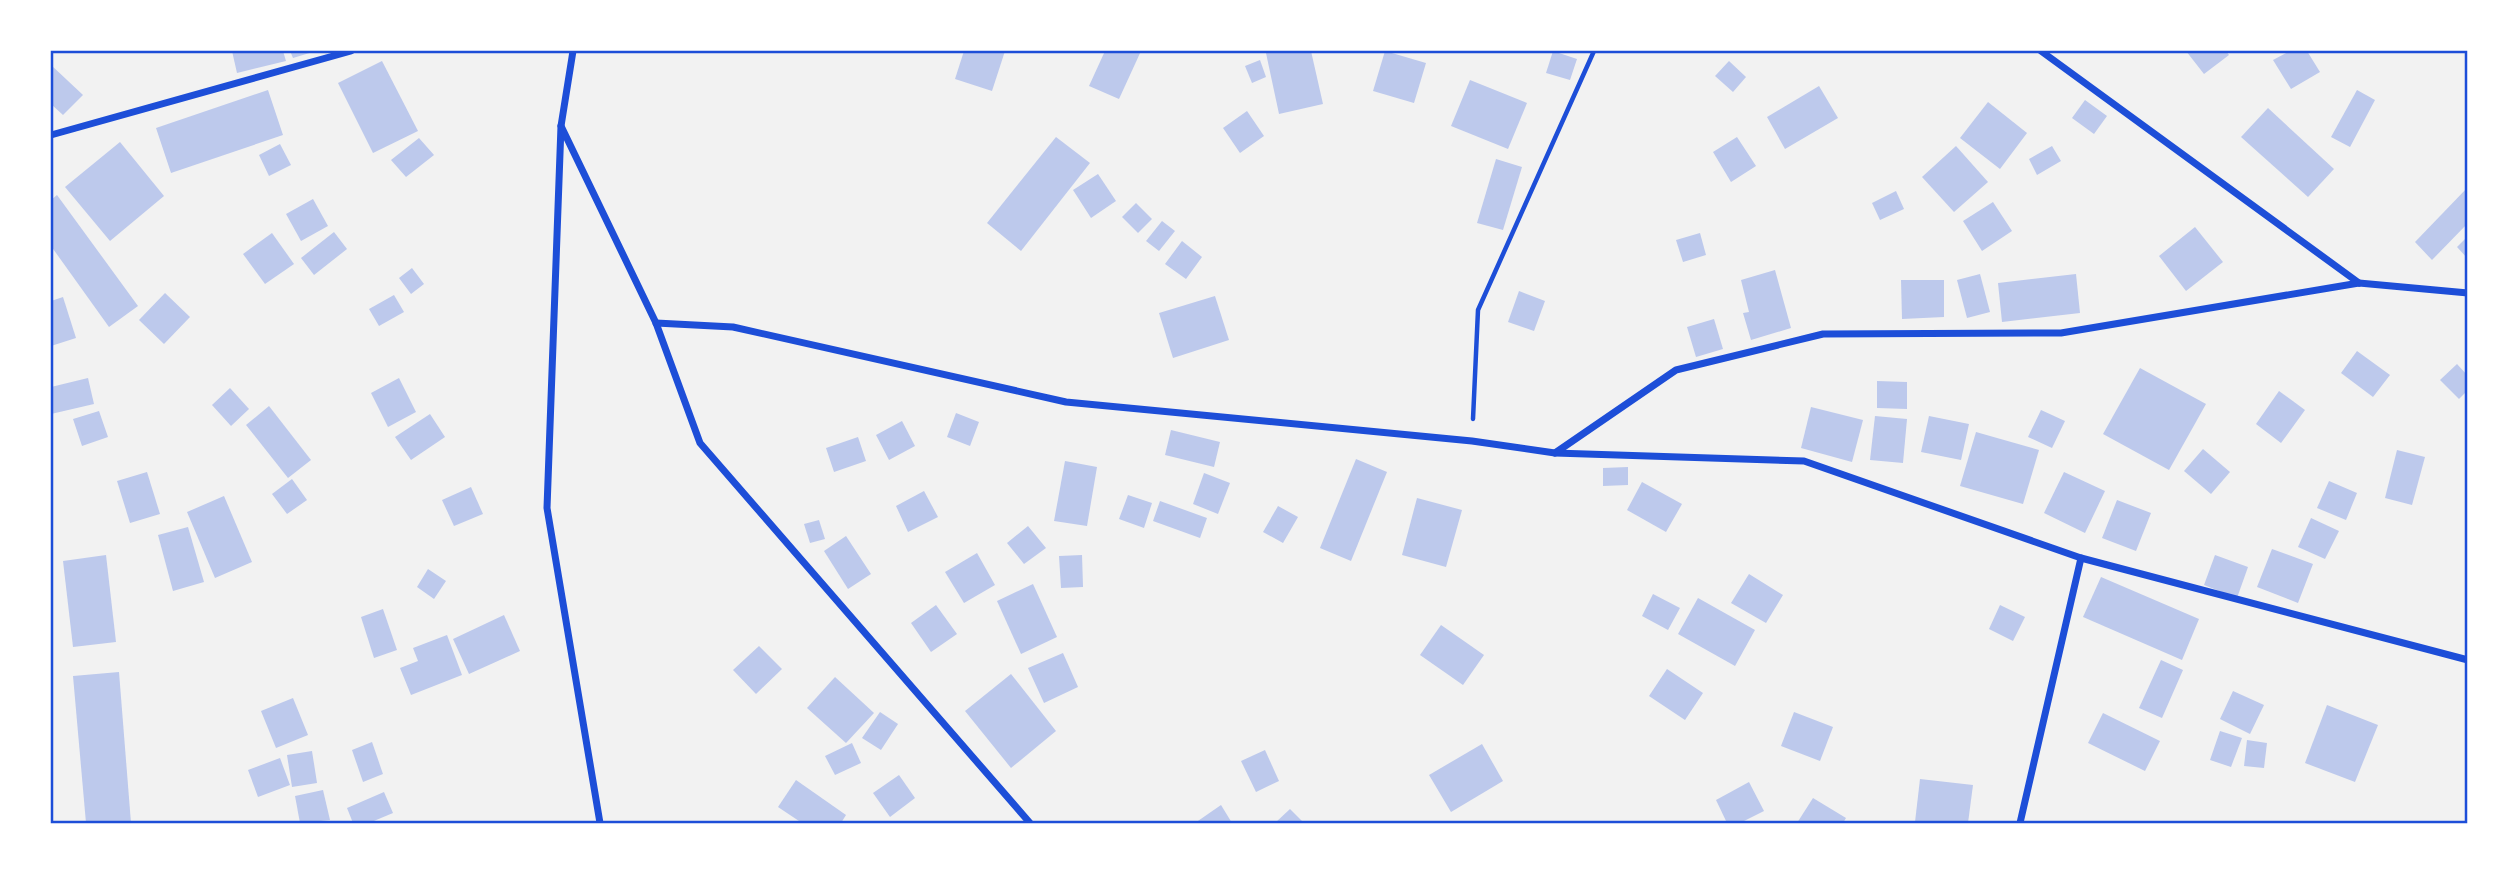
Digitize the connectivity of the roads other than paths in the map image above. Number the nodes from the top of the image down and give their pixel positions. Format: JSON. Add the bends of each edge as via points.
{"nodes":[{"id":1,"x":351,"y":51,"type":"edge"},
{"id":2,"x":573,"y":51,"type":"edge"},
{"id":3,"x":2041,"y":51,"type":"edge"},
{"id":4,"x":561,"y":126,"type":"junction"},
{"id":5,"x":51,"y":135,"type":"edge"},
{"id":6,"x":2360,"y":283,"type":"junction"},
{"id":7,"x":2468,"y":293,"type":"edge"},
{"id":8,"x":656,"y":323,"type":"junction"},
{"id":9,"x":1555,"y":453,"type":"junction"},
{"id":10,"x":2081,"y":558,"type":"junction"},
{"id":11,"x":2468,"y":660,"type":"edge"},
{"id":12,"x":600,"y":823,"type":"edge"},
{"id":13,"x":1030,"y":823,"type":"edge"},
{"id":14,"x":2020,"y":823,"type":"edge"}],
"edges":[{"from":1,"to":5,"type":"street"},
{"from":2,"to":4,"type":"street"},
{"from":3,"to":6,"type":"street"},
{"from":4,"to":8,"type":"street"},
{"from":4,"to":12,"type":"street","via":[[547,508]]},
{"from":6,"to":7,"type":"street"},
{"from":6,"to":9,"type":"street","via":[[2061,333],[1823,334],[1676,370]]},
{"from":8,"to":9,"type":"street","via":[[733,327],[1066,402]]},
{"from":8,"to":13,"type":"street","via":[[700,443]]},
{"from":9,"to":10,"type":"street","via":[[1804,461]]},
{"from":10,"to":11,"type":"street"},
{"from":10,"to":14,"type":"street"}]}
